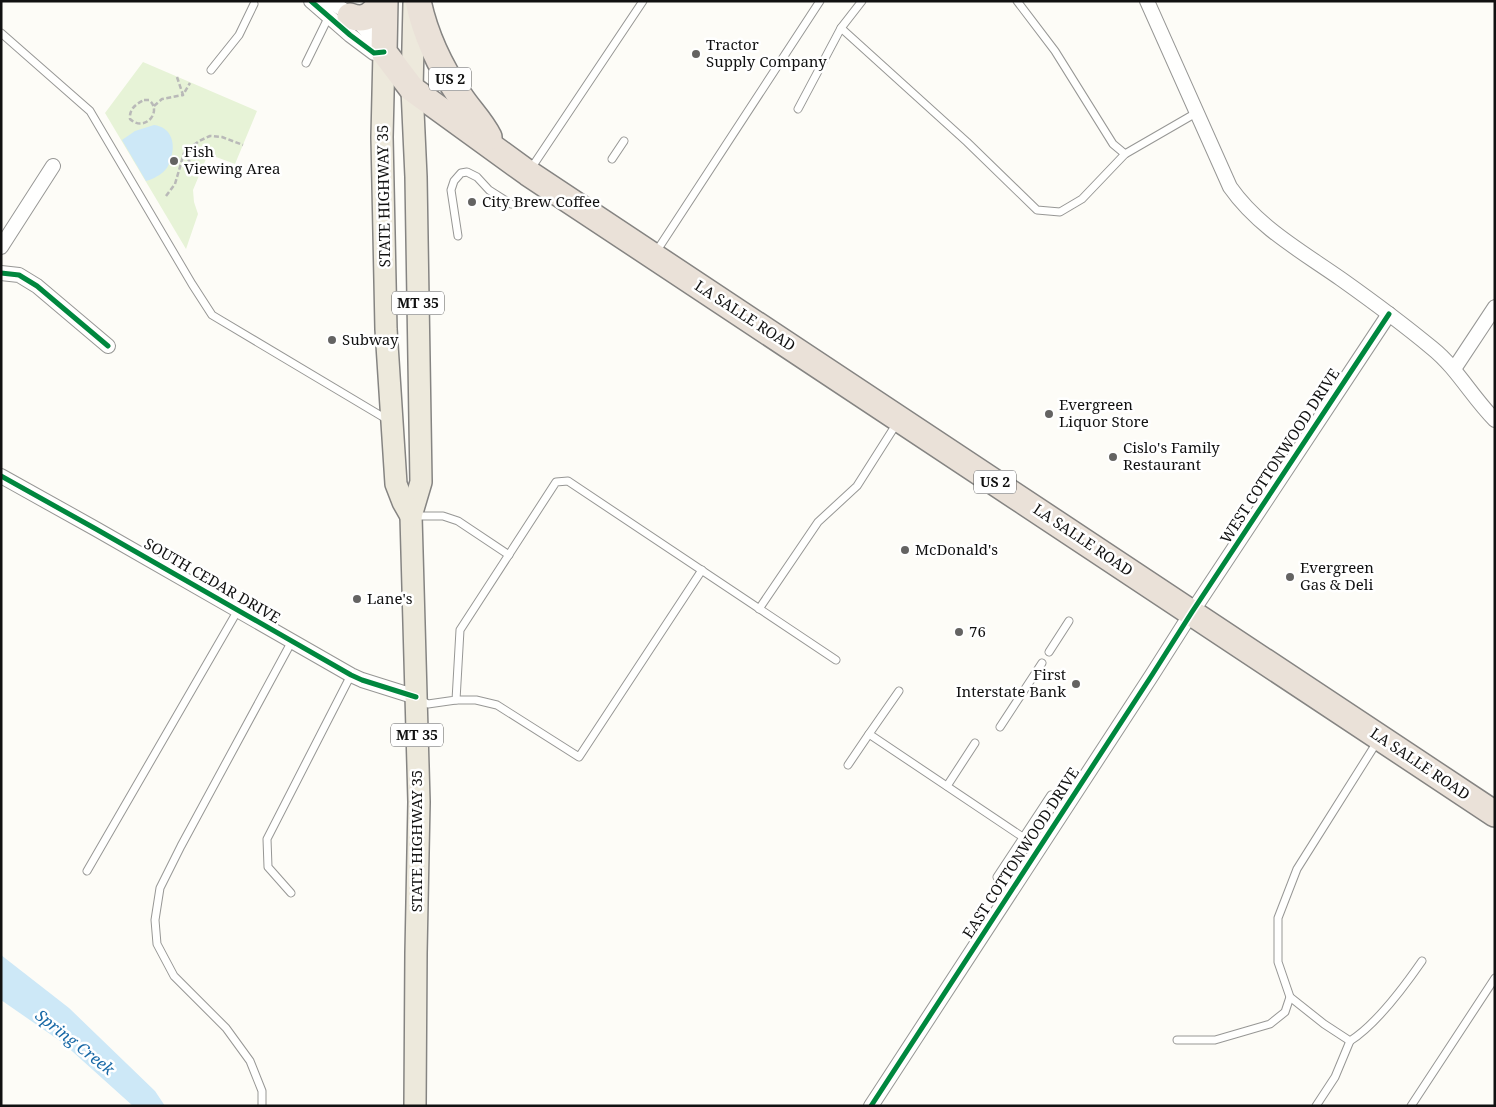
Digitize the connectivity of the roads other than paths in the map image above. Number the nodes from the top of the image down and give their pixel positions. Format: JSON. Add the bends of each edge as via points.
{"nodes":[{"id":1,"x":311,"y":1,"type":"edge"},
{"id":2,"x":384,"y":1,"type":"edge"},
{"id":3,"x":416,"y":1,"type":"edge"},
{"id":4,"x":643,"y":1,"type":"edge"},
{"id":5,"x":820,"y":1,"type":"edge"},
{"id":6,"x":862,"y":1,"type":"edge"},
{"id":7,"x":1017,"y":1,"type":"edge"},
{"id":8,"x":1147,"y":1,"type":"edge"},
{"id":9,"x":254,"y":4,"type":"dead end"},
{"id":10,"x":337,"y":8,"type":"edge"},
{"id":11,"x":841,"y":28,"type":"junction"},
{"id":12,"x":1,"y":33,"type":"edge"},
{"id":13,"x":384,"y":52,"type":"junction"},
{"id":14,"x":306,"y":63,"type":"dead end"},
{"id":15,"x":210,"y":70,"type":"dead end"},
{"id":16,"x":412,"y":89,"type":"junction"},
{"id":17,"x":798,"y":109,"type":"dead end"},
{"id":18,"x":1196,"y":113,"type":"junction"},
{"id":19,"x":624,"y":141,"type":"dead end"},
{"id":20,"x":495,"y":150,"type":"junction"},
{"id":21,"x":1124,"y":154,"type":"junction"},
{"id":22,"x":612,"y":159,"type":"dead end"},
{"id":23,"x":53,"y":166,"type":"dead end"},
{"id":24,"x":528,"y":173,"type":"junction"},
{"id":25,"x":511,"y":204,"type":"dead end"},
{"id":26,"x":458,"y":236,"type":"dead end"},
{"id":27,"x":1,"y":247,"type":"edge"},
{"id":28,"x":654,"y":256,"type":"junction"},
{"id":29,"x":1,"y":273,"type":"edge"},
{"id":30,"x":1495,"y":306,"type":"edge"},
{"id":31,"x":1389,"y":314,"type":"junction"},
{"id":32,"x":108,"y":346,"type":"dead end"},
{"id":33,"x":1454,"y":369,"type":"junction"},
{"id":34,"x":900,"y":418,"type":"junction"},
{"id":35,"x":1495,"y":420,"type":"edge"},
{"id":36,"x":392,"y":422,"type":"junction"},
{"id":37,"x":1,"y":476,"type":"edge"},
{"id":38,"x":411,"y":516,"type":"junction"},
{"id":39,"x":509,"y":555,"type":"junction"},
{"id":40,"x":702,"y":570,"type":"junction"},
{"id":41,"x":759,"y":609,"type":"junction"},
{"id":42,"x":238,"y":610,"type":"junction"},
{"id":43,"x":1192,"y":612,"type":"junction"},
{"id":44,"x":1068,"y":621,"type":"dead end"},
{"id":45,"x":292,"y":641,"type":"junction"},
{"id":46,"x":1049,"y":652,"type":"dead end"},
{"id":47,"x":836,"y":660,"type":"dead end"},
{"id":48,"x":1042,"y":663,"type":"dead end"},
{"id":49,"x":351,"y":675,"type":"junction"},
{"id":50,"x":899,"y":691,"type":"dead end"},
{"id":51,"x":416,"y":697,"type":"junction"},
{"id":52,"x":456,"y":700,"type":"junction"},
{"id":53,"x":1000,"y":727,"type":"dead end"},
{"id":54,"x":869,"y":734,"type":"junction"},
{"id":55,"x":1380,"y":738,"type":"junction"},
{"id":56,"x":975,"y":743,"type":"dead end"},
{"id":57,"x":848,"y":765,"type":"dead end"},
{"id":58,"x":947,"y":786,"type":"junction"},
{"id":59,"x":1051,"y":795,"type":"dead end"},
{"id":60,"x":1495,"y":814,"type":"edge"},
{"id":61,"x":1023,"y":837,"type":"junction"},
{"id":62,"x":1039,"y":848,"type":"junction"},
{"id":63,"x":86,"y":871,"type":"dead end"},
{"id":64,"x":997,"y":877,"type":"dead end"},
{"id":65,"x":291,"y":893,"type":"dead end"},
{"id":66,"x":1422,"y":961,"type":"dead end"},
{"id":67,"x":1495,"y":978,"type":"edge"},
{"id":68,"x":1290,"y":997,"type":"junction"},
{"id":69,"x":1177,"y":1040,"type":"dead end"},
{"id":70,"x":1350,"y":1041,"type":"junction"},
{"id":71,"x":262,"y":1106,"type":"edge"},
{"id":72,"x":415,"y":1106,"type":"edge"},
{"id":73,"x":871,"y":1106,"type":"edge"},
{"id":74,"x":1316,"y":1106,"type":"edge"},
{"id":75,"x":1411,"y":1106,"type":"edge"}],
"edges":[{"from":1,"to":10,"type":"street"},
{"from":2,"to":10,"type":"highway","via":[[365,18],[357,18]]},
{"from":2,"to":13,"type":"highway"},
{"from":3,"to":16,"type":"main road","number":"MT 35"},
{"from":3,"to":20,"type":"highway","number":"US 2","via":[[450,81],[482,124]]},
{"from":4,"to":24,"type":"lane"},
{"from":5,"to":28,"type":"lane"},
{"from":6,"to":11,"type":"lane"},
{"from":7,"to":21,"type":"lane","via":[[1054,51],[1113,144]]},
{"from":8,"to":18,"type":"street"},
{"from":9,"to":15,"type":"lane","via":[[239,35]]},
{"from":10,"to":13,"type":"street","via":[[374,38]]},
{"from":10,"to":13,"type":"street","via":[[350,35],[374,53]]},
{"from":10,"to":14,"type":"lane"},
{"from":11,"to":17,"type":"lane"},
{"from":11,"to":21,"type":"lane","via":[[1037,210],[1060,212],[1082,199]]},
{"from":12,"to":36,"type":"lane","via":[[90,110],[212,315]]},
{"from":13,"to":16,"type":"highway","number":"US 2"},
{"from":13,"to":36,"type":"main road","name":"STATE HIGHWAY 35","number":"MT 35","via":[[385,286]]},
{"from":16,"to":20,"type":"highway","number":"US 2"},
{"from":16,"to":38,"type":"main road","name":"STATE HIGHWAY 35","number":"MT 35","via":[[421,482]]},
{"from":18,"to":21,"type":"lane"},
{"from":18,"to":31,"type":"street","via":[[1230,187],[1250,212]]},
{"from":19,"to":22,"type":"lane"},
{"from":20,"to":24,"type":"highway","name":"LA SALLE ROAD","number":"US 2"},
{"from":23,"to":27,"type":"street"},
{"from":24,"to":28,"type":"highway","name":"LA SALLE ROAD","number":"US 2"},
{"from":25,"to":26,"type":"lane","via":[[489,190],[477,177],[461,173],[451,190]]},
{"from":28,"to":34,"type":"highway","name":"LA SALLE ROAD","number":"US 2"},
{"from":29,"to":32,"type":"street","via":[[19,275],[37,286]]},
{"from":30,"to":33,"type":"street"},
{"from":31,"to":33,"type":"street"},
{"from":31,"to":43,"type":"street","name":"WEST COTTONWOOD DRIVE"},
{"from":33,"to":35,"type":"street"},
{"from":34,"to":41,"type":"lane","via":[[857,486],[818,522]]},
{"from":34,"to":43,"type":"highway","name":"LA SALLE ROAD","number":"US 2"},
{"from":36,"to":38,"type":"main road","name":"STATE HIGHWAY 35","number":"MT 35","via":[[396,484]]},
{"from":37,"to":42,"type":"street","name":"SOUTH CEDAR DRIVE"},
{"from":38,"to":39,"type":"lane","via":[[443,516],[458,521]]},
{"from":38,"to":51,"type":"main road","name":"STATE HIGHWAY 35","number":"MT 35"},
{"from":39,"to":40,"type":"lane","via":[[556,482],[568,481]]},
{"from":39,"to":52,"type":"lane","via":[[460,630]]},
{"from":40,"to":41,"type":"lane"},
{"from":40,"to":52,"type":"lane","via":[[579,757],[497,705]]},
{"from":41,"to":47,"type":"lane"},
{"from":42,"to":45,"type":"street","name":"SOUTH CEDAR DRIVE"},
{"from":42,"to":63,"type":"lane"},
{"from":43,"to":55,"type":"highway","name":"LA SALLE ROAD","number":"US 2"},
{"from":43,"to":62,"type":"street","name":"EAST COTTONWOOD DRIVE"},
{"from":44,"to":46,"type":"lane"},
{"from":45,"to":49,"type":"street","name":"SOUTH CEDAR DRIVE"},
{"from":45,"to":71,"type":"lane","via":[[160,888],[155,920],[157,944],[174,976],[226,1028],[250,1062],[262,1091]]},
{"from":48,"to":53,"type":"lane"},
{"from":49,"to":51,"type":"street","name":"SOUTH CEDAR DRIVE"},
{"from":49,"to":65,"type":"lane","via":[[266,839],[268,866]]},
{"from":50,"to":54,"type":"lane"},
{"from":51,"to":52,"type":"lane","via":[[428,704]]},
{"from":51,"to":72,"type":"main road","name":"STATE HIGHWAY 35","number":"MT 35","via":[[419,802]]},
{"from":54,"to":57,"type":"lane"},
{"from":54,"to":58,"type":"lane"},
{"from":55,"to":60,"type":"highway","name":"LA SALLE ROAD","number":"US 2"},
{"from":55,"to":68,"type":"lane","via":[[1297,869],[1278,918],[1278,962]]},
{"from":56,"to":58,"type":"lane"},
{"from":58,"to":61,"type":"lane"},
{"from":59,"to":61,"type":"lane"},
{"from":61,"to":62,"type":"lane"},
{"from":61,"to":64,"type":"lane"},
{"from":62,"to":73,"type":"street","name":"EAST COTTONWOOD DRIVE"},
{"from":66,"to":70,"type":"lane","via":[[1363,1032]]},
{"from":67,"to":75,"type":"lane"},
{"from":68,"to":69,"type":"lane","via":[[1285,1012],[1270,1024],[1215,1040]]},
{"from":68,"to":70,"type":"lane"},
{"from":70,"to":74,"type":"lane","via":[[1335,1077]]}]}
